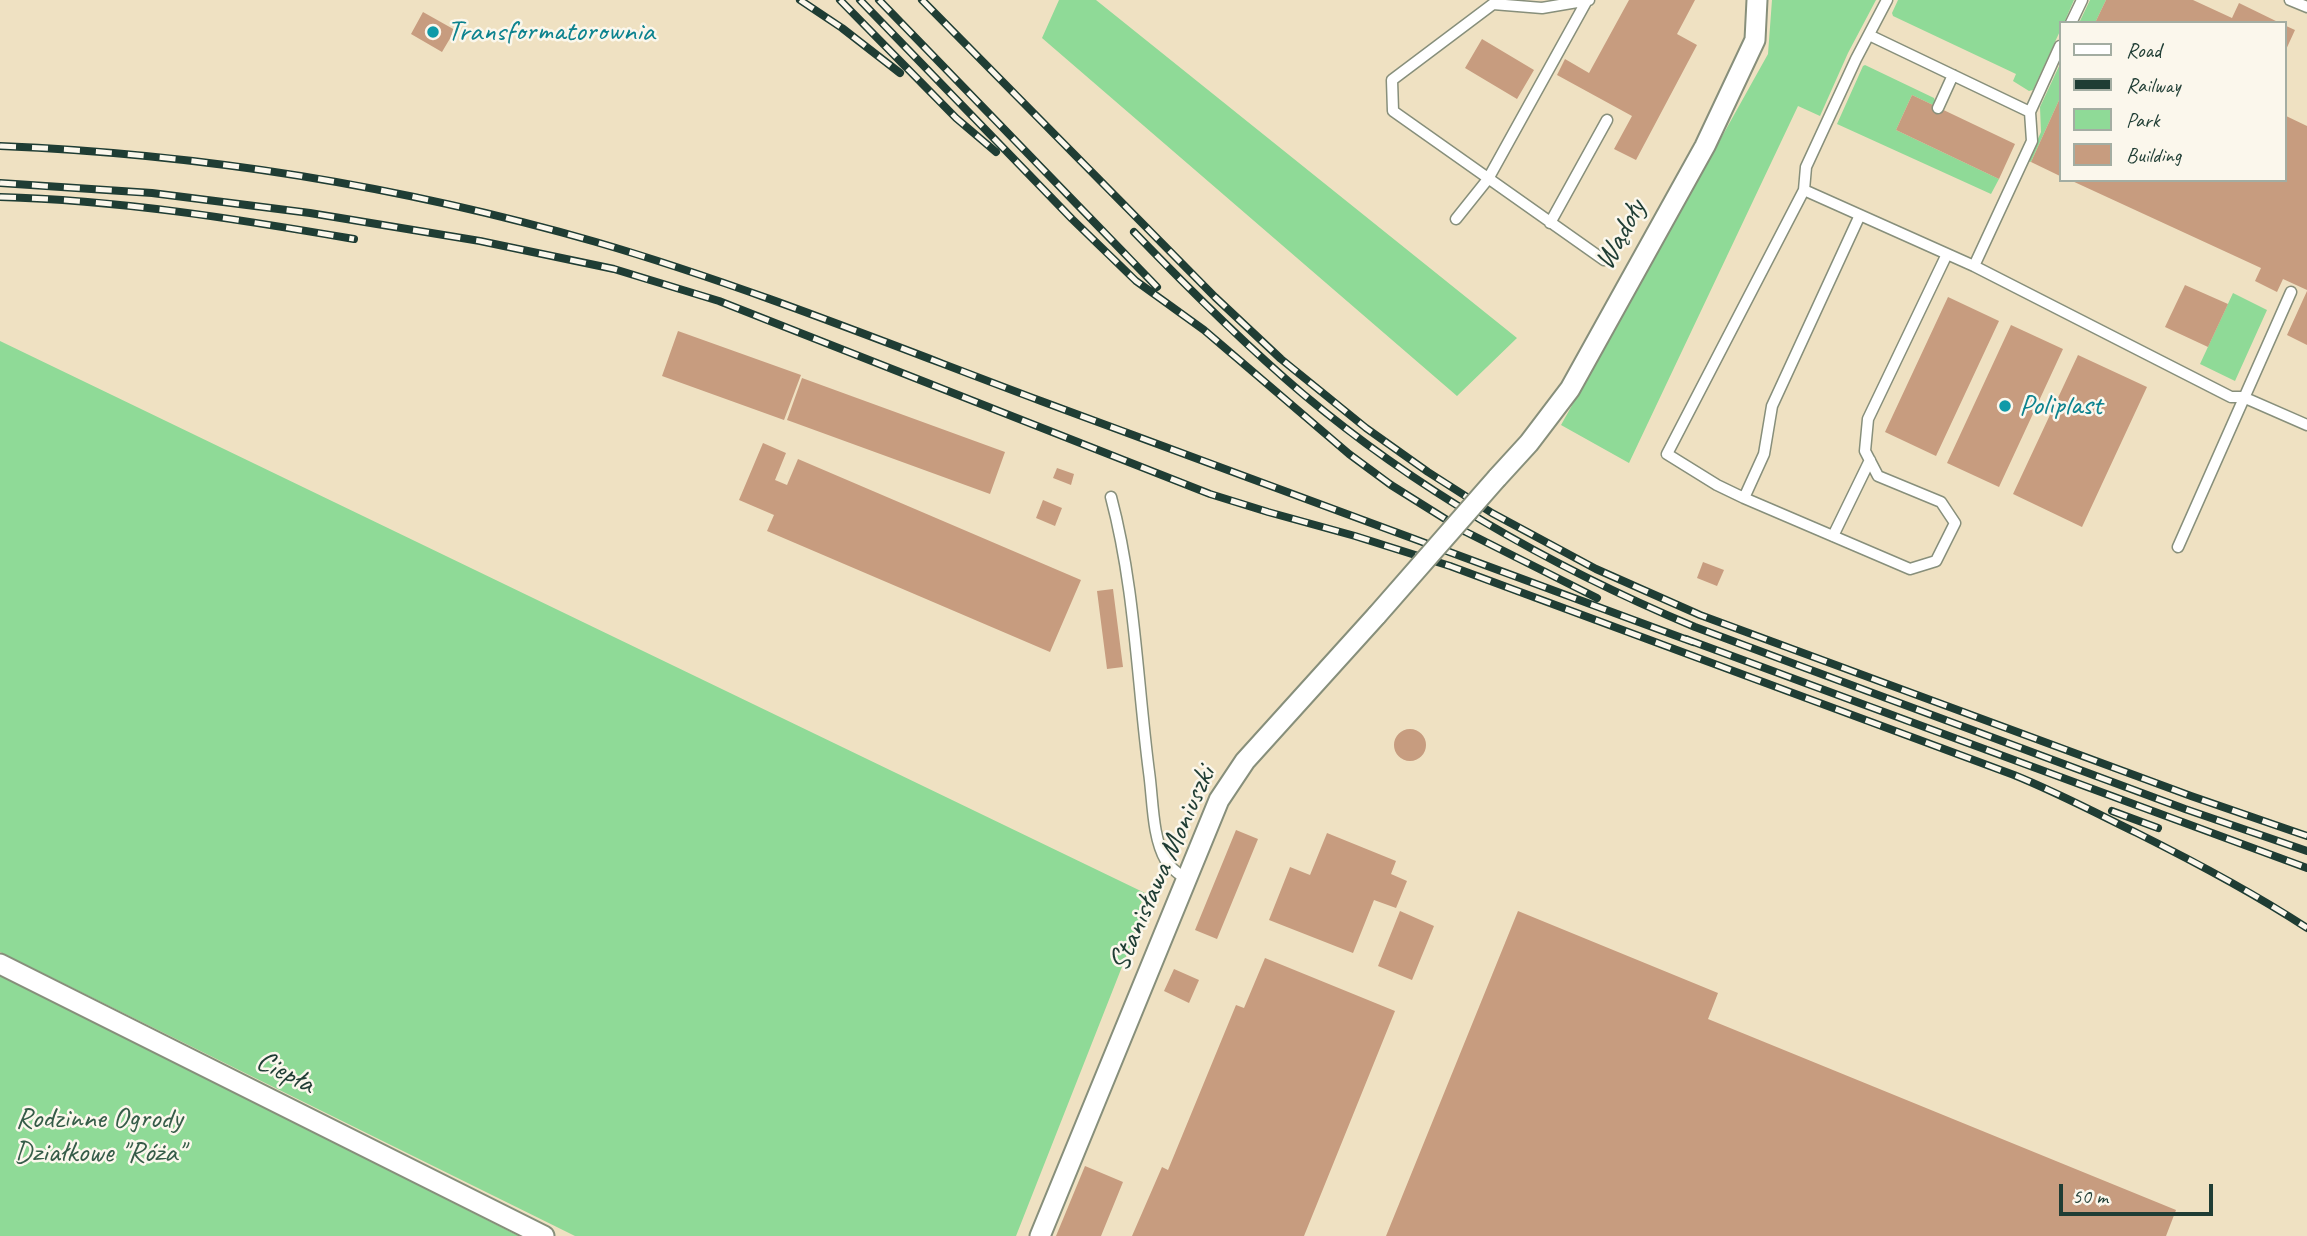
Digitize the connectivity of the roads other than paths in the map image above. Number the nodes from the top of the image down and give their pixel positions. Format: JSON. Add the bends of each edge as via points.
{"nodes":[{"id":1,"x":1758,"y":0,"type":"edge"},
{"id":2,"x":1887,"y":0,"type":"edge"},
{"id":3,"x":2082,"y":0,"type":"edge"},
{"id":4,"x":2290,"y":0,"type":"edge"},
{"id":5,"x":1588,"y":1,"type":"edge"},
{"id":6,"x":2307,"y":7,"type":"edge"},
{"id":7,"x":2072,"y":21,"type":"edge"},
{"id":8,"x":1868,"y":35,"type":"junction"},
{"id":9,"x":2058,"y":50,"type":"edge"},
{"id":10,"x":1953,"y":75,"type":"junction"},
{"id":11,"x":1938,"y":108,"type":"dead end"},
{"id":12,"x":2030,"y":111,"type":"junction"},
{"id":13,"x":1607,"y":120,"type":"dead end"},
{"id":14,"x":1488,"y":179,"type":"junction"},
{"id":15,"x":1804,"y":190,"type":"junction"},
{"id":16,"x":1860,"y":215,"type":"junction"},
{"id":17,"x":1456,"y":219,"type":"dead end"},
{"id":18,"x":1550,"y":223,"type":"junction"},
{"id":19,"x":1947,"y":254,"type":"junction"},
{"id":20,"x":1604,"y":260,"type":"dead end"},
{"id":21,"x":1974,"y":266,"type":"junction"},
{"id":22,"x":2291,"y":292,"type":"dead end"},
{"id":23,"x":2244,"y":397,"type":"junction"},
{"id":24,"x":2307,"y":425,"type":"edge"},
{"id":25,"x":1870,"y":460,"type":"junction"},
{"id":26,"x":1497,"y":478,"type":"joint"},
{"id":27,"x":1111,"y":497,"type":"dead end"},
{"id":28,"x":1744,"y":499,"type":"junction"},
{"id":29,"x":1833,"y":536,"type":"junction"},
{"id":30,"x":2178,"y":547,"type":"dead end"},
{"id":31,"x":1186,"y":879,"type":"junction"},
{"id":32,"x":0,"y":964,"type":"edge"},
{"id":33,"x":544,"y":1236,"type":"edge"},
{"id":34,"x":1040,"y":1236,"type":"edge"}],
"edges":[{"from":1,"to":26,"type":"street","name":"Wądoły","via":[[1755,40],[1698,158],[1570,389]]},
{"from":2,"to":8,"type":"lane"},
{"from":3,"to":7,"type":"lane"},
{"from":4,"to":6,"type":"lane"},
{"from":5,"to":14,"type":"lane"},
{"from":5,"to":14,"type":"lane","via":[[1542,8],[1493,4],[1392,80],[1393,111]]},
{"from":8,"to":10,"type":"lane"},
{"from":8,"to":15,"type":"lane","via":[[1806,167]]},
{"from":9,"to":12,"type":"lane"},
{"from":10,"to":11,"type":"lane"},
{"from":10,"to":12,"type":"lane"},
{"from":12,"to":21,"type":"lane","via":[[2032,141]]},
{"from":13,"to":18,"type":"lane"},
{"from":14,"to":17,"type":"lane"},
{"from":14,"to":18,"type":"lane"},
{"from":15,"to":16,"type":"lane"},
{"from":15,"to":28,"type":"lane","via":[[1667,454]]},
{"from":16,"to":19,"type":"lane"},
{"from":16,"to":28,"type":"lane","via":[[1772,406],[1764,454]]},
{"from":18,"to":20,"type":"lane"},
{"from":19,"to":21,"type":"lane"},
{"from":19,"to":25,"type":"lane","via":[[1868,419],[1865,451]]},
{"from":21,"to":23,"type":"lane","via":[[2231,397]]},
{"from":22,"to":23,"type":"lane"},
{"from":23,"to":24,"type":"lane"},
{"from":23,"to":30,"type":"lane"},
{"from":25,"to":29,"type":"lane"},
{"from":25,"to":29,"type":"lane","via":[[1878,475],[1941,502],[1955,523],[1941,552],[1936,561],[1910,569]]},
{"from":26,"to":31,"type":"street","name":"Stanisława Moniuszki","bridge":true,"via":[[1245,761],[1219,800]]},
{"from":27,"to":31,"type":"lane","via":[[1130,590],[1158,836],[1166,861]]},
{"from":28,"to":29,"type":"lane"},
{"from":31,"to":34,"type":"street","name":"Stanisława Moniuszki"},
{"from":32,"to":33,"type":"street","name":"Ciepła"}]}
